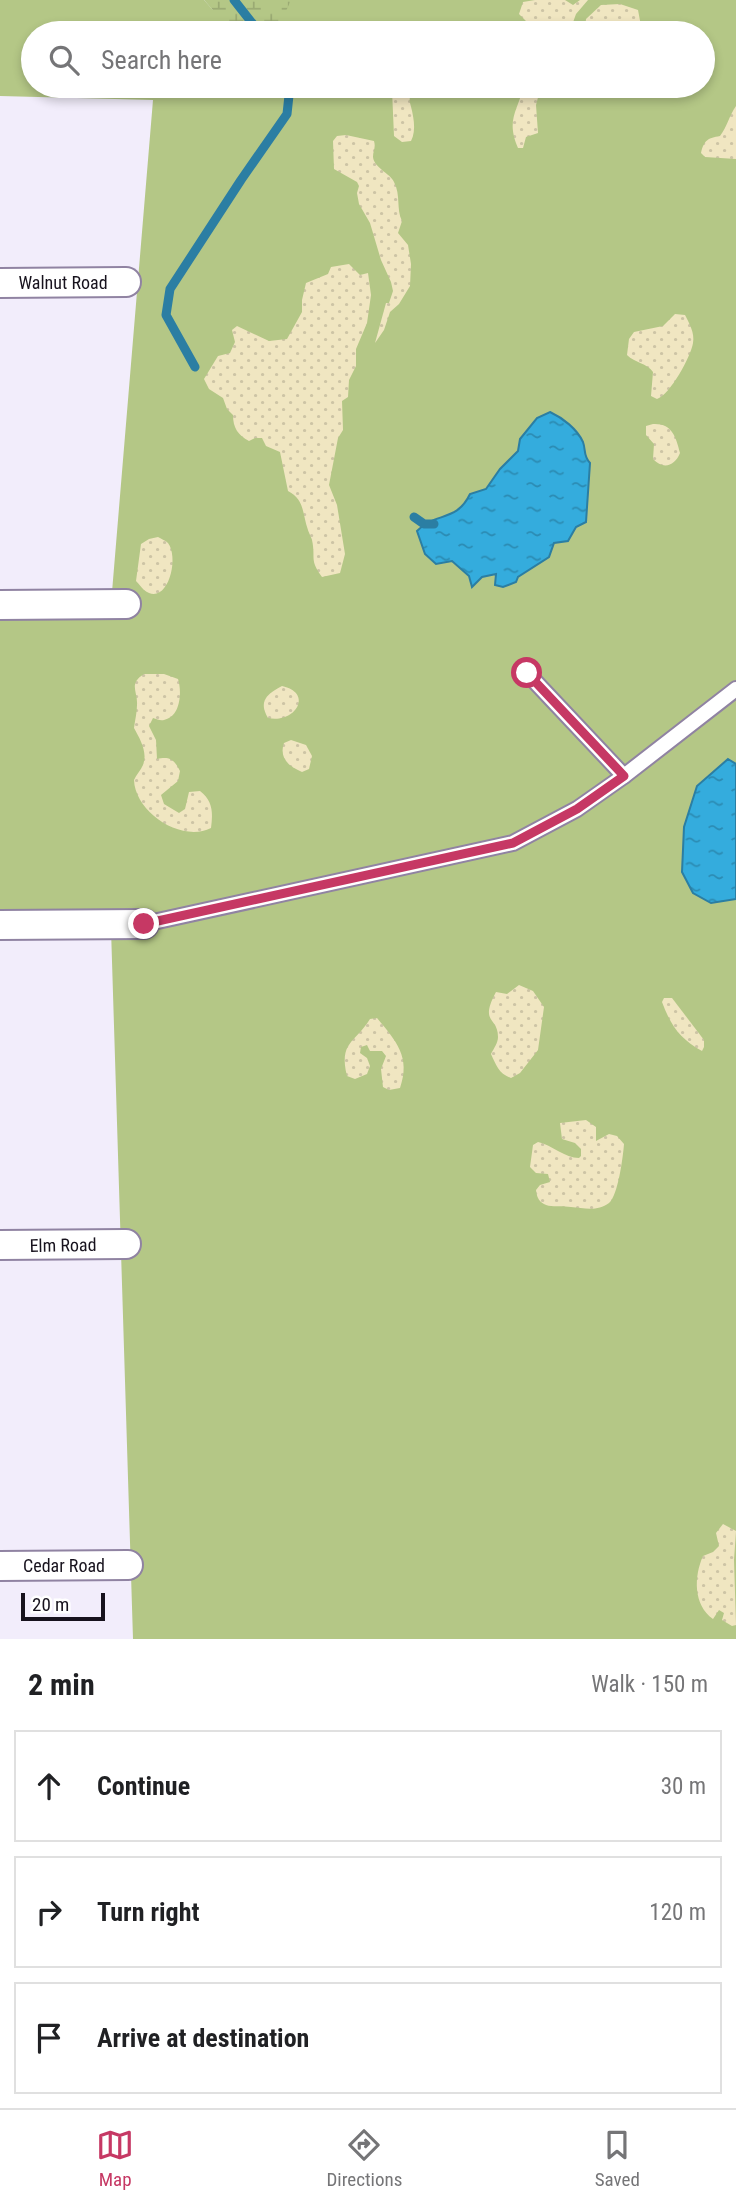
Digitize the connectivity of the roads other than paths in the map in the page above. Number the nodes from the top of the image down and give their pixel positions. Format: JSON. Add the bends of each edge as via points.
{"nodes":[{"id":1,"x":127,"y":282,"type":"dead end"},
{"id":2,"x":0,"y":283,"type":"edge"},
{"id":3,"x":126,"y":604,"type":"dead end"},
{"id":4,"x":0,"y":605,"type":"edge"},
{"id":5,"x":527,"y":673,"type":"dead end"},
{"id":6,"x":736,"y":689,"type":"edge"},
{"id":7,"x":624,"y":776,"type":"junction"},
{"id":8,"x":144,"y":924,"type":"joint"},
{"id":9,"x":0,"y":925,"type":"edge"},
{"id":10,"x":126,"y":1244,"type":"dead end"},
{"id":11,"x":0,"y":1245,"type":"edge"},
{"id":12,"x":128,"y":1565,"type":"dead end"},
{"id":13,"x":0,"y":1566,"type":"edge"}],
"edges":[{"from":1,"to":2,"type":"street","name":"Walnut Road"},
{"from":3,"to":4,"type":"street"},
{"from":5,"to":7,"type":"lane"},
{"from":6,"to":7,"type":"lane"},
{"from":7,"to":8,"type":"lane","via":[[577,809],[513,843]]},
{"from":8,"to":9,"type":"street"},
{"from":10,"to":11,"type":"street","name":"Elm Road"},
{"from":12,"to":13,"type":"street","name":"Cedar Road"}]}
